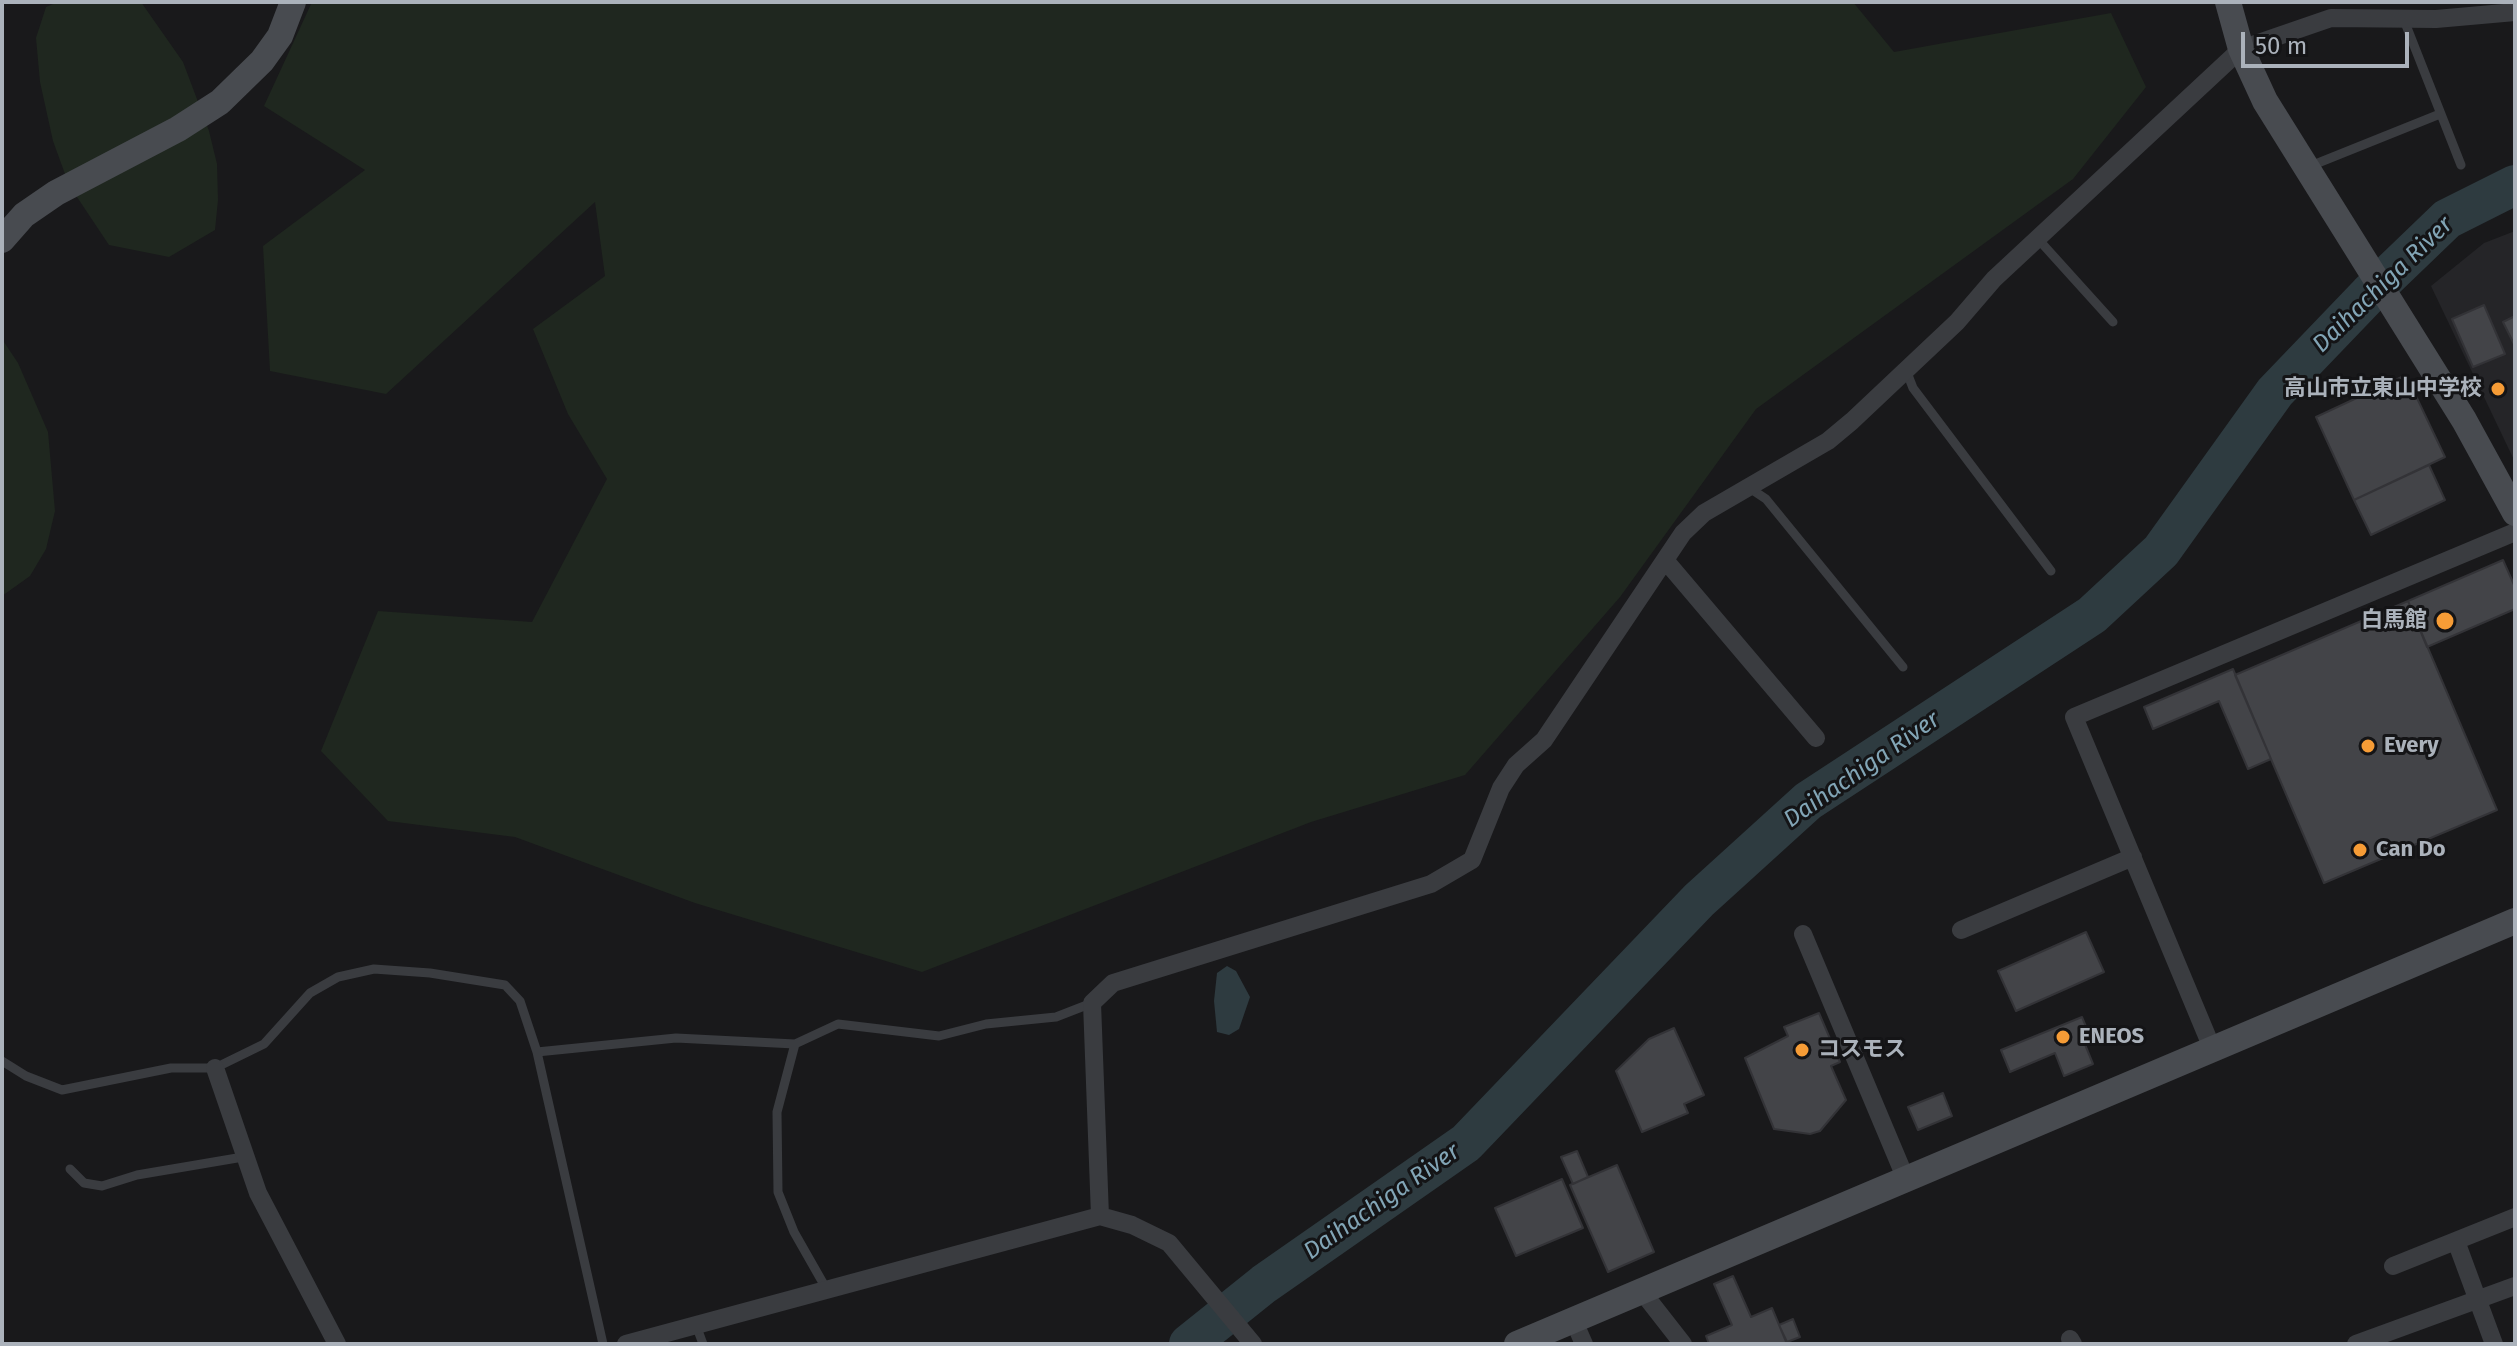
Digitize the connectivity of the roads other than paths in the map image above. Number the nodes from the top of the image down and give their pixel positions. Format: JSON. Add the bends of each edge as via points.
{"nodes":[{"id":1,"x":293,"y":2,"type":"edge"},
{"id":2,"x":2228,"y":2,"type":"edge"},
{"id":3,"x":2515,"y":12,"type":"edge"},
{"id":4,"x":2404,"y":20,"type":"junction"},
{"id":5,"x":2241,"y":49,"type":"junction"},
{"id":6,"x":2440,"y":114,"type":"junction"},
{"id":7,"x":2461,"y":165,"type":"dead end"},
{"id":8,"x":2305,"y":168,"type":"junction"},
{"id":9,"x":2038,"y":239,"type":"junction"},
{"id":10,"x":2,"y":240,"type":"edge"},
{"id":11,"x":2113,"y":322,"type":"dead end"},
{"id":12,"x":1906,"y":370,"type":"junction"},
{"id":13,"x":1748,"y":487,"type":"junction"},
{"id":14,"x":2515,"y":513,"type":"edge"},
{"id":15,"x":2515,"y":532,"type":"edge"},
{"id":16,"x":1665,"y":560,"type":"junction"},
{"id":17,"x":2051,"y":571,"type":"dead end"},
{"id":18,"x":1903,"y":667,"type":"dead end"},
{"id":19,"x":1816,"y":738,"type":"dead end"},
{"id":20,"x":2133,"y":857,"type":"junction"},
{"id":21,"x":2515,"y":921,"type":"edge"},
{"id":22,"x":1961,"y":930,"type":"dead end"},
{"id":23,"x":1803,"y":934,"type":"dead end"},
{"id":24,"x":1092,"y":1003,"type":"junction"},
{"id":25,"x":795,"y":1044,"type":"junction"},
{"id":26,"x":2212,"y":1048,"type":"junction"},
{"id":27,"x":537,"y":1052,"type":"junction"},
{"id":28,"x":2,"y":1061,"type":"edge"},
{"id":29,"x":215,"y":1068,"type":"junction"},
{"id":30,"x":243,"y":1157,"type":"junction"},
{"id":31,"x":70,"y":1169,"type":"dead end"},
{"id":32,"x":1905,"y":1177,"type":"junction"},
{"id":33,"x":1100,"y":1216,"type":"junction"},
{"id":34,"x":2515,"y":1217,"type":"edge"},
{"id":35,"x":2456,"y":1241,"type":"junction"},
{"id":36,"x":2393,"y":1266,"type":"dead end"},
{"id":37,"x":2515,"y":1286,"type":"edge"},
{"id":38,"x":1640,"y":1289,"type":"junction"},
{"id":39,"x":827,"y":1290,"type":"junction"},
{"id":40,"x":2477,"y":1300,"type":"junction"},
{"id":41,"x":1573,"y":1319,"type":"junction"},
{"id":42,"x":696,"y":1325,"type":"junction"},
{"id":43,"x":337,"y":1344,"type":"edge"},
{"id":44,"x":603,"y":1344,"type":"edge"},
{"id":45,"x":626,"y":1344,"type":"edge"},
{"id":46,"x":703,"y":1344,"type":"edge"},
{"id":47,"x":1253,"y":1344,"type":"edge"},
{"id":48,"x":1517,"y":1344,"type":"edge"},
{"id":49,"x":1584,"y":1344,"type":"edge"},
{"id":50,"x":1683,"y":1344,"type":"edge"},
{"id":51,"x":2356,"y":1344,"type":"edge"},
{"id":52,"x":2494,"y":1344,"type":"edge"}],
"edges":[{"from":1,"to":10,"type":"street","via":[[280,36],[262,61],[220,102],[56,193],[24,215]]},
{"from":2,"to":5,"type":"street"},
{"from":3,"to":4,"type":"street"},
{"from":4,"to":5,"type":"street","via":[[2331,18]]},
{"from":4,"to":6,"type":"lane"},
{"from":5,"to":8,"type":"street"},
{"from":5,"to":9,"type":"street"},
{"from":6,"to":7,"type":"lane"},
{"from":6,"to":8,"type":"lane"},
{"from":8,"to":14,"type":"street","via":[[2414,338]]},
{"from":9,"to":11,"type":"lane"},
{"from":9,"to":12,"type":"street"},
{"from":12,"to":13,"type":"street","via":[[1828,441]]},
{"from":12,"to":17,"type":"lane","via":[[1913,388]]},
{"from":13,"to":16,"type":"street","via":[[1704,513]]},
{"from":13,"to":18,"type":"lane","via":[[1766,499]]},
{"from":15,"to":20,"type":"street","via":[[2074,717]]},
{"from":16,"to":19,"type":"street"},
{"from":16,"to":24,"type":"street","via":[[1544,740],[1516,765],[1501,788],[1472,860],[1431,884],[1128,976]]},
{"from":20,"to":22,"type":"street"},
{"from":20,"to":26,"type":"street"},
{"from":21,"to":26,"type":"street"},
{"from":23,"to":32,"type":"street"},
{"from":24,"to":25,"type":"lane","via":[[1043,1020],[986,1024],[939,1036],[838,1024]]},
{"from":24,"to":33,"type":"street"},
{"from":25,"to":27,"type":"lane","via":[[676,1038]]},
{"from":25,"to":39,"type":"lane","via":[[777,1112],[778,1192]]},
{"from":26,"to":32,"type":"street"},
{"from":27,"to":29,"type":"lane","via":[[520,1001],[505,985],[374,969],[324,983],[264,1044]]},
{"from":27,"to":44,"type":"lane"},
{"from":28,"to":29,"type":"lane","via":[[62,1090],[171,1068]]},
{"from":29,"to":30,"type":"street"},
{"from":30,"to":31,"type":"lane","via":[[102,1186],[84,1183]]},
{"from":30,"to":43,"type":"street"},
{"from":32,"to":38,"type":"street"},
{"from":33,"to":39,"type":"street"},
{"from":33,"to":47,"type":"street","via":[[1169,1243]]},
{"from":34,"to":35,"type":"street"},
{"from":35,"to":36,"type":"street"},
{"from":35,"to":40,"type":"street"},
{"from":37,"to":40,"type":"street"},
{"from":38,"to":41,"type":"street"},
{"from":38,"to":50,"type":"street"},
{"from":39,"to":42,"type":"street"},
{"from":40,"to":51,"type":"street"},
{"from":40,"to":52,"type":"street"},
{"from":41,"to":48,"type":"street"},
{"from":41,"to":49,"type":"street"},
{"from":42,"to":45,"type":"street"},
{"from":42,"to":46,"type":"lane"}]}
